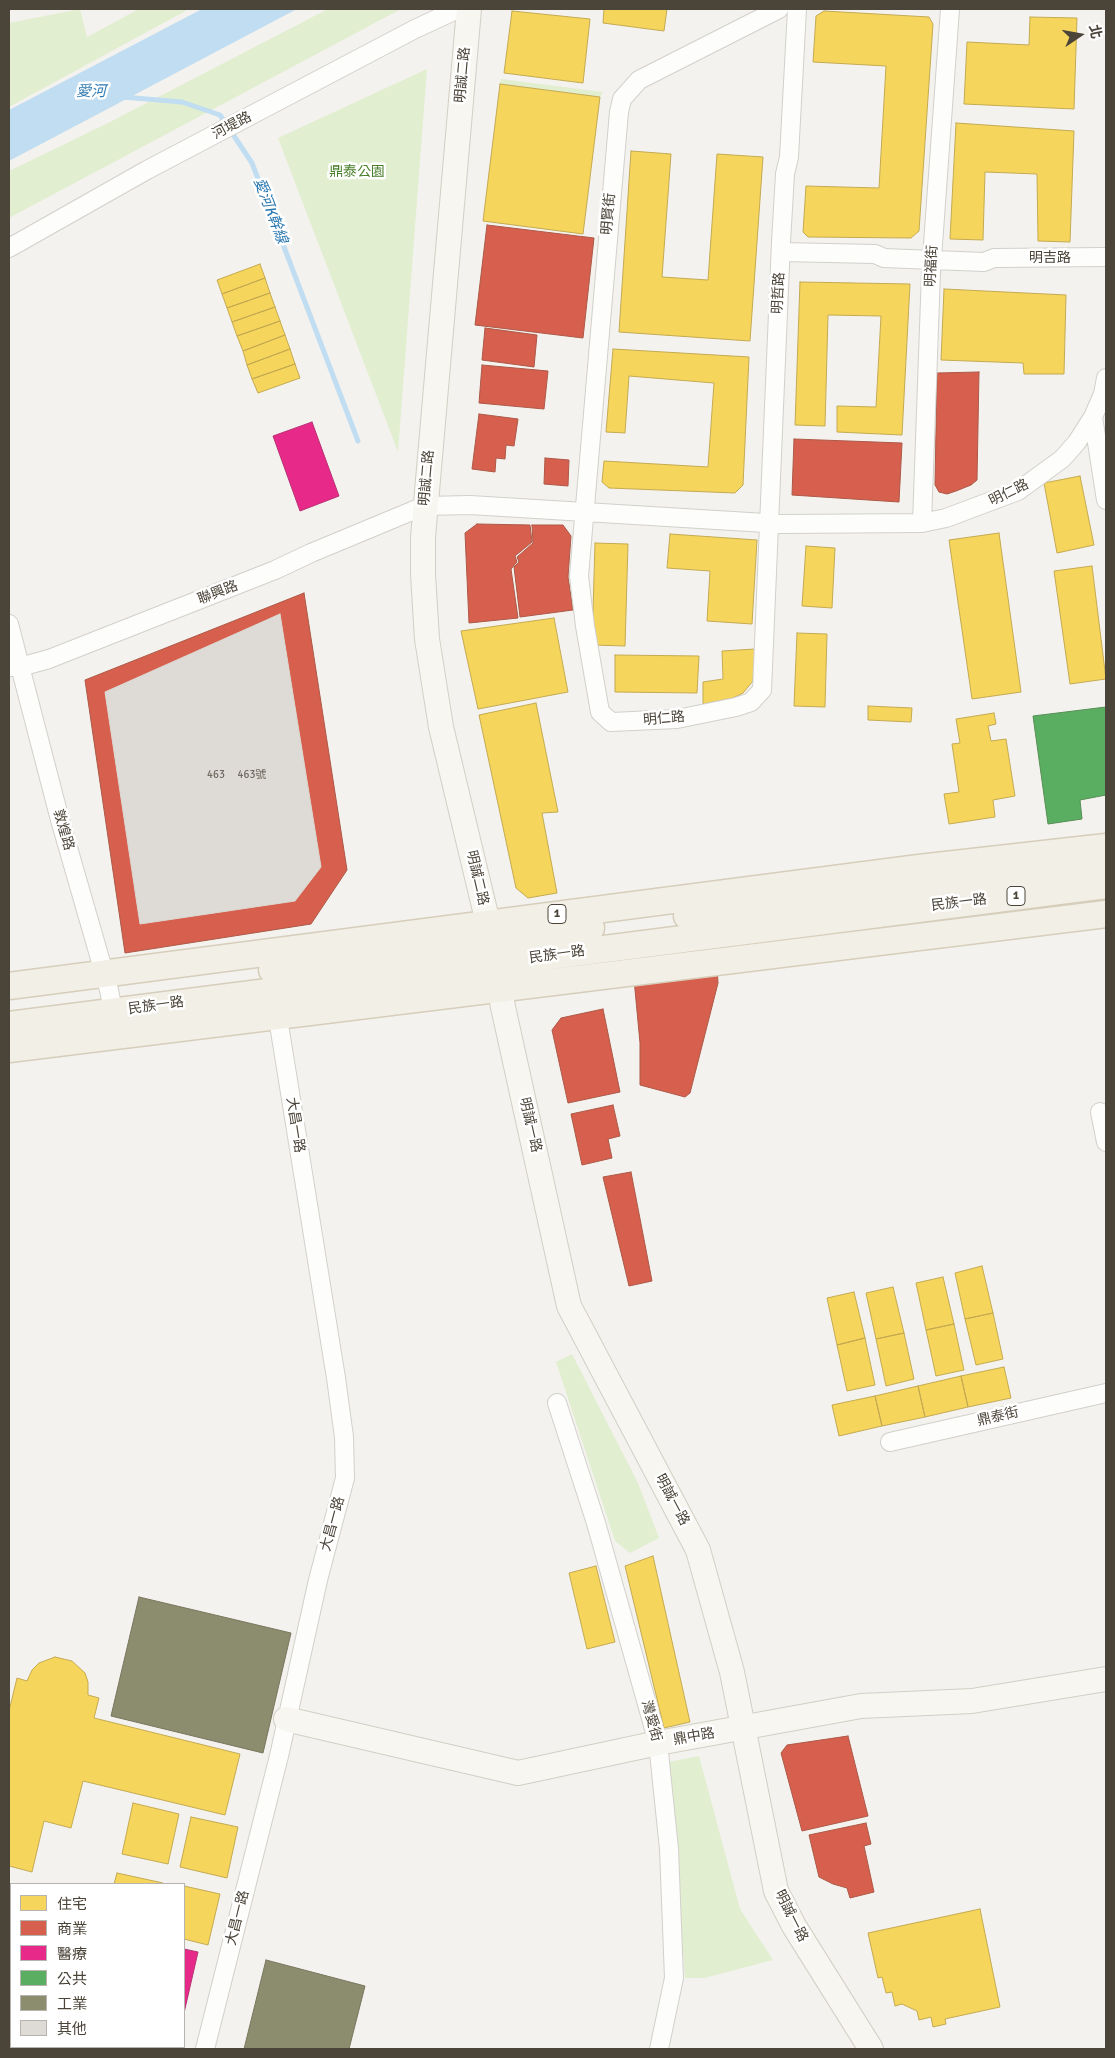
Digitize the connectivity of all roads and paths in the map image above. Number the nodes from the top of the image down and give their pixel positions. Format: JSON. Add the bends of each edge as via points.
{"nodes":[{"id":1,"x":458,"y":9,"type":"edge"},
{"id":2,"x":469,"y":9,"type":"edge"},
{"id":3,"x":779,"y":9,"type":"edge"},
{"id":4,"x":791,"y":9,"type":"edge"},
{"id":5,"x":797,"y":9,"type":"edge"},
{"id":6,"x":950,"y":9,"type":"edge"},
{"id":7,"x":794,"y":63,"type":"junction"},
{"id":8,"x":9,"y":248,"type":"edge"},
{"id":9,"x":781,"y":252,"type":"junction"},
{"id":10,"x":932,"y":255,"type":"junction"},
{"id":11,"x":1106,"y":258,"type":"edge"},
{"id":12,"x":1106,"y":378,"type":"edge"},
{"id":13,"x":1093,"y":417,"type":"junction"},
{"id":14,"x":1106,"y":500,"type":"edge"},
{"id":15,"x":424,"y":506,"type":"junction"},
{"id":16,"x":584,"y":511,"type":"junction"},
{"id":17,"x":922,"y":523,"type":"junction"},
{"id":18,"x":768,"y":524,"type":"junction"},
{"id":19,"x":9,"y":624,"type":"edge"},
{"id":20,"x":14,"y":667,"type":"edge"},
{"id":21,"x":1106,"y":846,"type":"edge"},
{"id":22,"x":1106,"y":866,"type":"edge"},
{"id":23,"x":1106,"y":885,"type":"edge"},
{"id":24,"x":735,"y":911,"type":"junction"},
{"id":25,"x":1106,"y":914,"type":"edge"},
{"id":26,"x":494,"y":955,"type":"junction"},
{"id":27,"x":738,"y":959,"type":"junction"},
{"id":28,"x":9,"y":986,"type":"edge"},
{"id":29,"x":273,"y":991,"type":"junction"},
{"id":30,"x":9,"y":1002,"type":"edge"},
{"id":31,"x":111,"y":1003,"type":"junction"},
{"id":32,"x":277,"y":1016,"type":"junction"},
{"id":33,"x":9,"y":1025,"type":"edge"},
{"id":34,"x":9,"y":1049,"type":"edge"},
{"id":35,"x":1100,"y":1112,"type":"dead end"},
{"id":36,"x":1106,"y":1142,"type":"edge"},
{"id":37,"x":1106,"y":1392,"type":"edge"},
{"id":38,"x":557,"y":1403,"type":"dead end"},
{"id":39,"x":890,"y":1442,"type":"dead end"},
{"id":40,"x":1106,"y":1679,"type":"edge"},
{"id":41,"x":286,"y":1719,"type":"junction"},
{"id":42,"x":742,"y":1728,"type":"junction"},
{"id":43,"x":658,"y":1743,"type":"junction"},
{"id":44,"x":205,"y":2049,"type":"edge"},
{"id":45,"x":659,"y":2049,"type":"edge"},
{"id":46,"x":870,"y":2049,"type":"edge"}],
"edges":[{"from":1,"to":8,"type":"street","name":"河堤路","via":[[133,178]]},
{"from":2,"to":15,"type":"street","name":"明誠二路"},
{"from":3,"to":16,"type":"street","name":"明賢街","via":[[639,80],[622,99]]},
{"from":4,"to":7,"type":"street","name":"明哲路","via":[[790,41]]},
{"from":5,"to":7,"type":"street","name":"明哲路"},
{"from":6,"to":10,"type":"street","name":"明福街"},
{"from":7,"to":9,"type":"street","name":"明哲路"},
{"from":9,"to":10,"type":"street","name":"明吉路","via":[[875,254],[886,249]]},
{"from":9,"to":18,"type":"street","name":"明哲路"},
{"from":10,"to":11,"type":"street","name":"明吉路","via":[[986,253],[994,258]]},
{"from":10,"to":17,"type":"street","name":"明福街"},
{"from":12,"to":13,"type":"street","name":"明仁路"},
{"from":13,"to":14,"type":"street"},
{"from":13,"to":17,"type":"street","name":"明仁路","via":[[1062,459],[1018,491],[946,518]]},
{"from":15,"to":16,"type":"street","name":"明仁路"},
{"from":15,"to":20,"type":"street","name":"聯興路","via":[[256,578],[49,659]]},
{"from":15,"to":26,"type":"street","name":"明誠二路","via":[[422,574],[441,727]]},
{"from":16,"to":18,"type":"street","name":"明仁路"},
{"from":16,"to":18,"type":"street","name":"明仁路","via":[[579,576],[585,626],[600,712],[611,722],[677,719],[736,707],[751,702],[762,690]]},
{"from":17,"to":18,"type":"street","name":"明仁路"},
{"from":19,"to":20,"type":"street","name":"敦煌路"},
{"from":20,"to":31,"type":"street","name":"敦煌路"},
{"from":21,"to":24,"type":"main road","name":"民族一路","number":"1"},
{"from":22,"to":24,"type":"main road","name":"民族一路","number":"1"},
{"from":23,"to":24,"type":"main road","name":"民族一路","number":"1"},
{"from":24,"to":26,"type":"main road","name":"民族一路","number":"1","via":[[575,930]]},
{"from":24,"to":27,"type":"main road"},
{"from":25,"to":27,"type":"main road","name":"民族一路","number":"1"},
{"from":26,"to":27,"type":"main road","name":"民族一路","number":"1"},
{"from":26,"to":29,"type":"main road","name":"民族一路","number":"1"},
{"from":26,"to":31,"type":"main road","name":"民族一路","number":"1"},
{"from":26,"to":32,"type":"main road","name":"民族一路","number":"1"},
{"from":26,"to":42,"type":"street","name":"明誠一路","via":[[569,1306],[698,1550],[732,1672]]},
{"from":28,"to":31,"type":"main road","name":"民族一路","number":"1"},
{"from":29,"to":31,"type":"main road","name":"民族一路","number":"1"},
{"from":29,"to":32,"type":"street","name":"大昌一路"},
{"from":30,"to":31,"type":"main road","name":"民族一路","number":"1"},
{"from":31,"to":32,"type":"main road","name":"民族一路","number":"1"},
{"from":31,"to":33,"type":"main road","name":"民族一路","number":"1"},
{"from":31,"to":34,"type":"main road","name":"民族一路","number":"1"},
{"from":32,"to":41,"type":"street","name":"大昌一路","via":[[336,1378],[344,1437],[345,1478]]},
{"from":35,"to":36,"type":"street"},
{"from":37,"to":39,"type":"street","name":"鼎泰街"},
{"from":38,"to":43,"type":"street","name":"灣愛街","via":[[596,1523]]},
{"from":40,"to":42,"type":"street","name":"鼎中路","via":[[972,1701],[861,1706]]},
{"from":41,"to":43,"type":"street","name":"鼎中路","via":[[518,1773]]},
{"from":41,"to":44,"type":"street","name":"大昌一路"},
{"from":42,"to":43,"type":"street","name":"鼎中路"},
{"from":42,"to":46,"type":"street","name":"明誠一路","via":[[776,1891]]},
{"from":43,"to":45,"type":"street","name":"灣愛街","via":[[669,1849],[674,1978]]}]}
